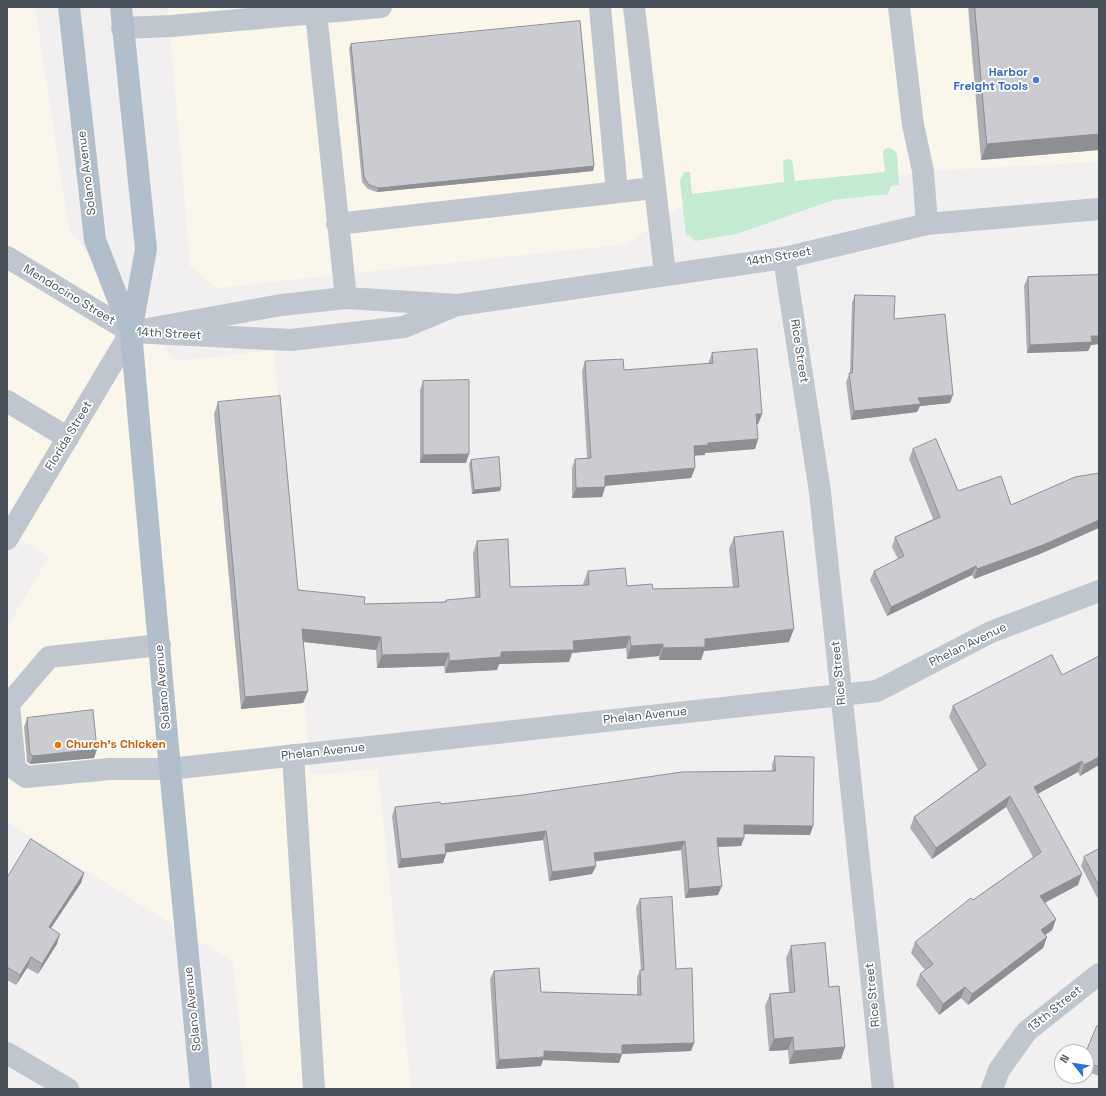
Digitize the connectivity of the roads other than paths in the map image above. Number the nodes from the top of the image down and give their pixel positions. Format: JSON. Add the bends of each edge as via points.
{"nodes":[{"id":1,"x":69,"y":7,"type":"edge"},
{"id":2,"x":114,"y":7,"type":"edge"},
{"id":3,"x":381,"y":7,"type":"edge"},
{"id":4,"x":600,"y":7,"type":"edge"},
{"id":5,"x":634,"y":7,"type":"edge"},
{"id":6,"x":899,"y":7,"type":"edge"},
{"id":7,"x":316,"y":12,"type":"junction"},
{"id":8,"x":224,"y":14,"type":"edge"},
{"id":9,"x":122,"y":17,"type":"edge"},
{"id":10,"x":654,"y":188,"type":"junction"},
{"id":11,"x":617,"y":192,"type":"junction"},
{"id":12,"x":1099,"y":209,"type":"edge"},
{"id":13,"x":337,"y":224,"type":"junction"},
{"id":14,"x":927,"y":224,"type":"junction"},
{"id":15,"x":7,"y":257,"type":"edge"},
{"id":16,"x":784,"y":258,"type":"junction"},
{"id":17,"x":665,"y":273,"type":"junction"},
{"id":18,"x":346,"y":298,"type":"junction"},
{"id":19,"x":458,"y":305,"type":"junction"},
{"id":20,"x":131,"y":332,"type":"junction"},
{"id":21,"x":7,"y":401,"type":"edge"},
{"id":22,"x":68,"y":438,"type":"junction"},
{"id":23,"x":7,"y":539,"type":"edge"},
{"id":24,"x":1099,"y":591,"type":"edge"},
{"id":25,"x":160,"y":645,"type":"junction"},
{"id":26,"x":841,"y":694,"type":"junction"},
{"id":27,"x":8,"y":703,"type":"edge"},
{"id":28,"x":293,"y":755,"type":"junction"},
{"id":29,"x":170,"y":769,"type":"junction"},
{"id":30,"x":1099,"y":974,"type":"edge"},
{"id":31,"x":7,"y":1054,"type":"edge"},
{"id":32,"x":68,"y":1089,"type":"edge"},
{"id":33,"x":201,"y":1089,"type":"edge"},
{"id":34,"x":314,"y":1089,"type":"edge"},
{"id":35,"x":883,"y":1089,"type":"edge"},
{"id":36,"x":992,"y":1089,"type":"edge"}],
"edges":[{"from":1,"to":20,"type":"main road","name":"Solano Avenue","via":[[95,240]]},
{"from":2,"to":9,"type":"main road","name":"Solano Avenue"},
{"from":3,"to":7,"type":"street"},
{"from":4,"to":11,"type":"street"},
{"from":5,"to":10,"type":"street"},
{"from":6,"to":14,"type":"street","via":[[913,125],[923,170]]},
{"from":7,"to":8,"type":"street"},
{"from":7,"to":13,"type":"street"},
{"from":8,"to":9,"type":"street"},
{"from":9,"to":20,"type":"main road","name":"Solano Avenue","via":[[146,249]]},
{"from":10,"to":11,"type":"street"},
{"from":10,"to":17,"type":"street"},
{"from":11,"to":13,"type":"street"},
{"from":12,"to":14,"type":"street","name":"14th Street"},
{"from":13,"to":18,"type":"street"},
{"from":14,"to":16,"type":"street","name":"14th Street"},
{"from":15,"to":20,"type":"street","name":"Mendocino Street"},
{"from":16,"to":17,"type":"street","name":"14th Street"},
{"from":16,"to":26,"type":"street","name":"Rice Street","via":[[820,492]]},
{"from":17,"to":19,"type":"street","name":"14th Street"},
{"from":18,"to":19,"type":"street","name":"14th Street"},
{"from":18,"to":20,"type":"street","name":"14th Street","via":[[282,305]]},
{"from":19,"to":20,"type":"street","name":"14th Street","via":[[404,327],[291,340]]},
{"from":20,"to":22,"type":"street","name":"Florida Street"},
{"from":20,"to":25,"type":"main road","name":"Solano Avenue"},
{"from":21,"to":22,"type":"street"},
{"from":22,"to":23,"type":"street","name":"Florida Street"},
{"from":24,"to":26,"type":"street","name":"Phelan Avenue","via":[[991,632],[877,691]]},
{"from":25,"to":27,"type":"street","via":[[49,656]]},
{"from":25,"to":29,"type":"main road","name":"Solano Avenue"},
{"from":26,"to":28,"type":"street","name":"Phelan Avenue"},
{"from":26,"to":35,"type":"street","name":"Rice Street"},
{"from":27,"to":29,"type":"street","name":"Phelan Avenue","via":[[15,769],[26,777],[110,769]]},
{"from":28,"to":29,"type":"street","name":"Phelan Avenue"},
{"from":28,"to":34,"type":"street"},
{"from":29,"to":33,"type":"main road","name":"Solano Avenue"},
{"from":30,"to":36,"type":"street","name":"13th Street","via":[[1027,1031],[999,1070]]},
{"from":31,"to":32,"type":"street"}]}
